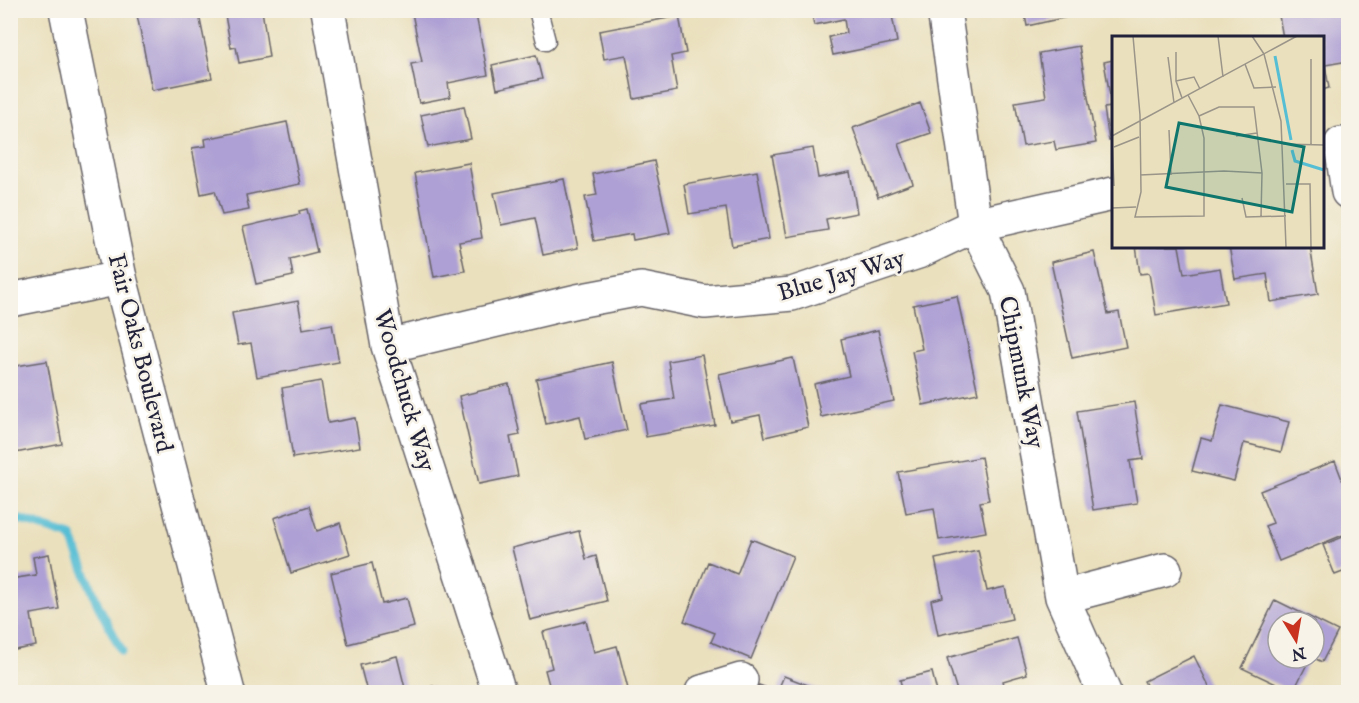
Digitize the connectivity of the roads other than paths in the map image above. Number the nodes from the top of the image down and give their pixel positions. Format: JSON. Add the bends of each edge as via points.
{"nodes":[{"id":1,"x":66,"y":10,"type":"edge"},
{"id":2,"x":328,"y":10,"type":"edge"},
{"id":3,"x":538,"y":10,"type":"edge"},
{"id":4,"x":944,"y":10,"type":"edge"},
{"id":5,"x":546,"y":41,"type":"dead end"},
{"id":6,"x":1337,"y":145,"type":"edge"},
{"id":7,"x":1348,"y":192,"type":"edge"},
{"id":8,"x":1112,"y":194,"type":"edge"},
{"id":9,"x":975,"y":225,"type":"junction"},
{"id":10,"x":120,"y":278,"type":"junction"},
{"id":11,"x":10,"y":300,"type":"edge"},
{"id":12,"x":388,"y":346,"type":"junction"},
{"id":13,"x":1165,"y":570,"type":"dead end"},
{"id":14,"x":1062,"y":597,"type":"junction"},
{"id":15,"x":741,"y":680,"type":"dead end"},
{"id":16,"x":228,"y":693,"type":"edge"},
{"id":17,"x":499,"y":693,"type":"edge"},
{"id":18,"x":702,"y":693,"type":"edge"},
{"id":19,"x":1104,"y":693,"type":"edge"}],
"edges":[{"from":1,"to":10,"type":"street","name":"Fair Oaks Boulevard"},
{"from":2,"to":12,"type":"street","name":"Woodchuck Way"},
{"from":3,"to":5,"type":"lane"},
{"from":4,"to":9,"type":"street","name":"Chipmunk Way"},
{"from":6,"to":7,"type":"street"},
{"from":8,"to":9,"type":"street","name":"Blue Jay Way"},
{"from":9,"to":12,"type":"street","name":"Blue Jay Way","via":[[918,252],[792,294],[705,302],[641,289]]},
{"from":9,"to":14,"type":"street","name":"Chipmunk Way","via":[[1008,291]]},
{"from":10,"to":11,"type":"street"},
{"from":10,"to":16,"type":"street","name":"Fair Oaks Boulevard"},
{"from":12,"to":17,"type":"street","name":"Woodchuck Way"},
{"from":13,"to":14,"type":"street"},
{"from":14,"to":19,"type":"street","name":"Chipmunk Way"},
{"from":15,"to":18,"type":"street"}]}
